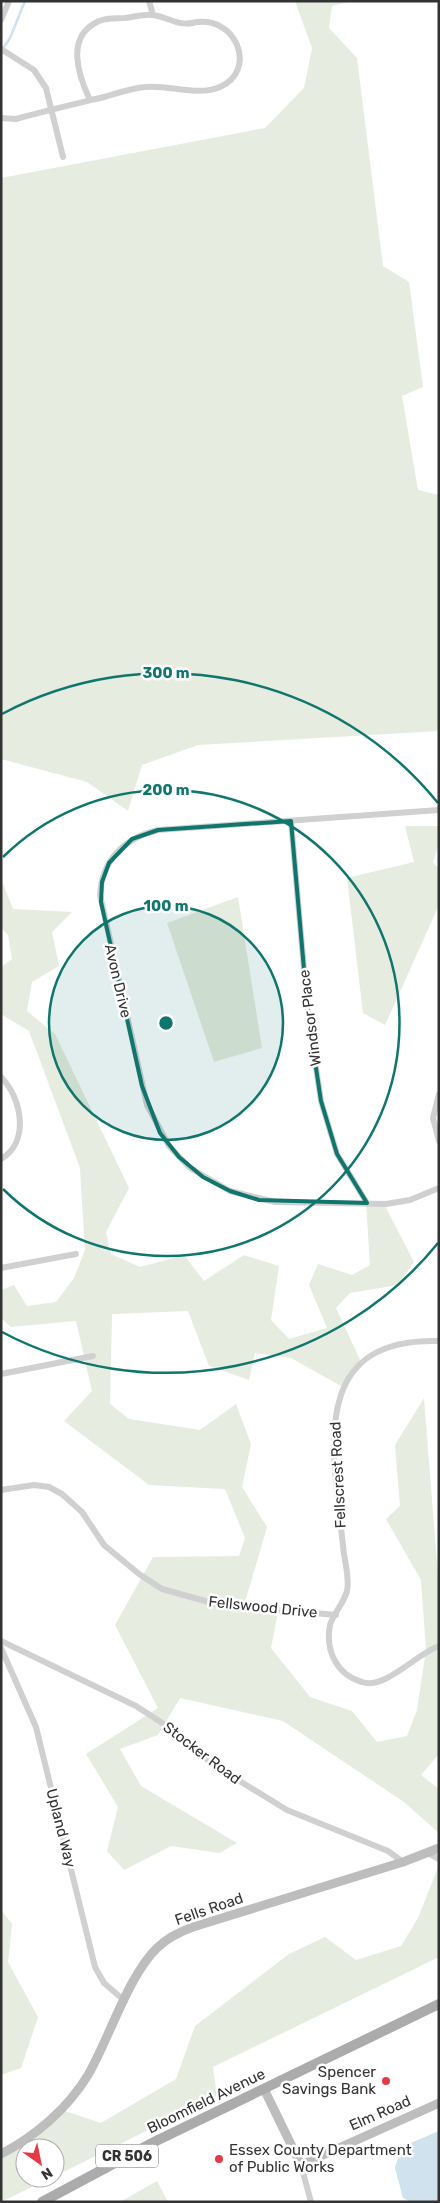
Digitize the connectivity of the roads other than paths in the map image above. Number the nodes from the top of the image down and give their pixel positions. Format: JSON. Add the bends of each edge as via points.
{"nodes":[{"id":1,"x":9,"y":1,"type":"edge"},
{"id":2,"x":149,"y":1,"type":"edge"},
{"id":3,"x":152,"y":15,"type":"junction"},
{"id":4,"x":1,"y":20,"type":"edge"},
{"id":5,"x":1,"y":49,"type":"edge"},
{"id":6,"x":90,"y":100,"type":"junction"},
{"id":7,"x":52,"y":109,"type":"junction"},
{"id":8,"x":1,"y":118,"type":"edge"},
{"id":9,"x":63,"y":157,"type":"dead end"},
{"id":10,"x":439,"y":810,"type":"edge"},
{"id":11,"x":291,"y":821,"type":"junction"},
{"id":12,"x":1,"y":1077,"type":"edge"},
{"id":13,"x":439,"y":1094,"type":"edge"},
{"id":14,"x":439,"y":1141,"type":"edge"},
{"id":15,"x":1,"y":1159,"type":"edge"},
{"id":16,"x":439,"y":1188,"type":"edge"},
{"id":17,"x":368,"y":1204,"type":"junction"},
{"id":18,"x":76,"y":1254,"type":"dead end"},
{"id":19,"x":1,"y":1268,"type":"edge"},
{"id":20,"x":439,"y":1342,"type":"edge"},
{"id":21,"x":93,"y":1356,"type":"dead end"},
{"id":22,"x":1,"y":1374,"type":"edge"},
{"id":23,"x":1,"y":1490,"type":"edge"},
{"id":24,"x":336,"y":1615,"type":"junction"},
{"id":25,"x":1,"y":1641,"type":"edge"},
{"id":26,"x":439,"y":1646,"type":"edge"},
{"id":27,"x":1,"y":1648,"type":"edge"},
{"id":28,"x":439,"y":1848,"type":"edge"},
{"id":29,"x":428,"y":1853,"type":"junction"},
{"id":30,"x":439,"y":1859,"type":"edge"},
{"id":31,"x":403,"y":1862,"type":"junction"},
{"id":32,"x":125,"y":2002,"type":"junction"},
{"id":33,"x":439,"y":2004,"type":"edge"},
{"id":34,"x":264,"y":2089,"type":"junction"},
{"id":35,"x":439,"y":2103,"type":"edge"},
{"id":36,"x":1,"y":2154,"type":"edge"},
{"id":37,"x":301,"y":2165,"type":"junction"},
{"id":38,"x":42,"y":2202,"type":"edge"},
{"id":39,"x":311,"y":2202,"type":"edge"}],
"edges":[{"from":1,"to":4,"type":"street"},
{"from":2,"to":3,"type":"street"},
{"from":3,"to":6,"type":"street","via":[[100,20],[81,37],[78,75]]},
{"from":3,"to":6,"type":"street","via":[[186,24],[201,21],[217,24],[231,33],[238,47],[239,67],[233,79],[220,88],[195,90],[146,86]]},
{"from":5,"to":7,"type":"street","via":[[34,70],[46,88]]},
{"from":6,"to":7,"type":"street"},
{"from":7,"to":8,"type":"street","via":[[16,119]]},
{"from":7,"to":9,"type":"street"},
{"from":10,"to":11,"type":"street","name":"Avon Drive"},
{"from":11,"to":17,"type":"street","name":"Windsor Place","via":[[308,1014],[321,1101],[337,1154]]},
{"from":11,"to":17,"type":"street","name":"Avon Drive","via":[[158,830],[138,836],[121,847],[109,863],[102,882],[102,909],[147,1106],[160,1133],[179,1157],[209,1181],[244,1196],[275,1202]]},
{"from":12,"to":15,"type":"street","via":[[12,1094],[20,1128],[15,1146]]},
{"from":13,"to":14,"type":"street","via":[[433,1118]]},
{"from":16,"to":17,"type":"street","name":"Avon Drive","via":[[410,1200]]},
{"from":18,"to":19,"type":"street"},
{"from":20,"to":24,"type":"street","name":"Fellscrest Road","via":[[401,1342],[378,1351],[354,1372],[337,1402],[333,1441],[347,1590]]},
{"from":21,"to":22,"type":"street"},
{"from":23,"to":24,"type":"street","name":"Fellswood Drive","via":[[34,1484],[62,1494],[82,1512],[104,1545],[162,1589],[216,1604]]},
{"from":24,"to":26,"type":"street","name":"Fellswood Drive","via":[[330,1624],[334,1663],[362,1683],[382,1682]]},
{"from":25,"to":31,"type":"street","name":"Stocker Road","via":[[136,1706],[170,1728],[215,1766],[287,1810],[388,1851]]},
{"from":27,"to":32,"type":"street","name":"Upland Way","via":[[37,1731],[95,1967],[104,1983]]},
{"from":28,"to":29,"type":"street","name":"Fells Road"},
{"from":29,"to":30,"type":"street"},
{"from":29,"to":31,"type":"street","name":"Fells Road"},
{"from":31,"to":32,"type":"street","name":"Fells Road","via":[[178,1933],[151,1954]]},
{"from":32,"to":36,"type":"street","name":"Fells Road","via":[[76,2093],[27,2138]]},
{"from":33,"to":34,"type":"main road","name":"Bloomfield Avenue","number":"CR 506"},
{"from":34,"to":37,"type":"street"},
{"from":34,"to":38,"type":"main road","name":"Bloomfield Avenue","number":"CR 506"},
{"from":35,"to":37,"type":"street","name":"Elm Road"},
{"from":37,"to":39,"type":"street"}]}
